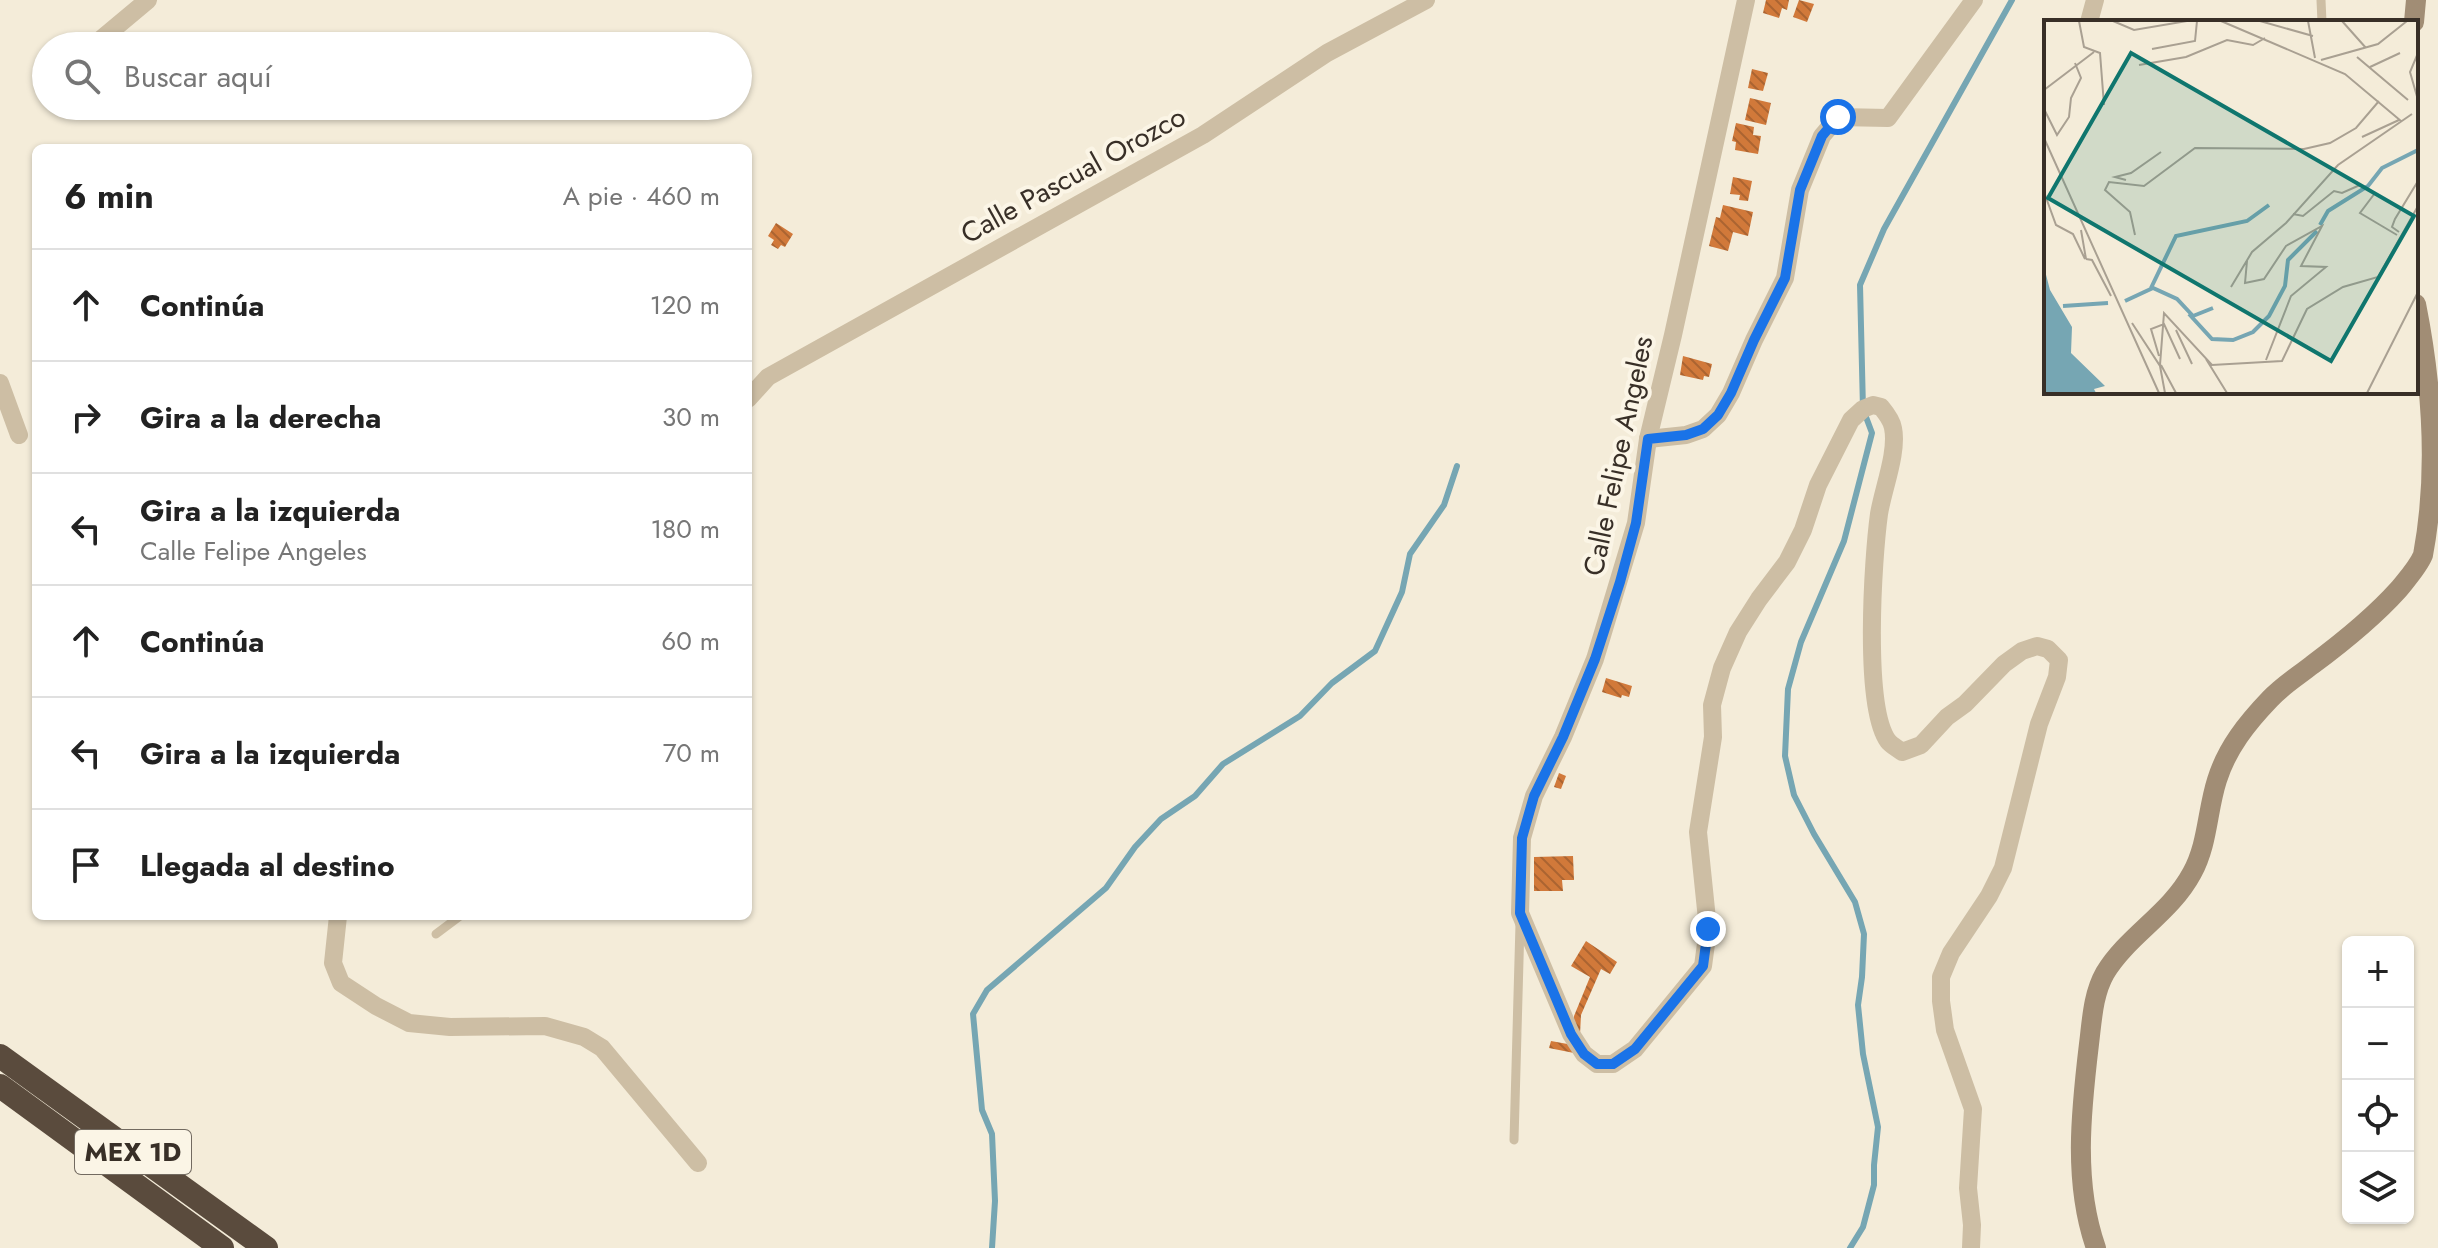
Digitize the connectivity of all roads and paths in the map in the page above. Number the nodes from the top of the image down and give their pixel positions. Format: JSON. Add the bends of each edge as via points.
{"nodes":[{"id":1,"x":148,"y":0,"type":"edge"},
{"id":2,"x":1426,"y":0,"type":"edge"},
{"id":3,"x":1746,"y":0,"type":"edge"},
{"id":4,"x":1974,"y":0,"type":"edge"},
{"id":5,"x":2095,"y":0,"type":"edge"},
{"id":6,"x":2321,"y":0,"type":"edge"},
{"id":7,"x":2416,"y":0,"type":"edge"},
{"id":8,"x":2090,"y":20,"type":"edge"},
{"id":9,"x":2322,"y":20,"type":"edge"},
{"id":10,"x":2414,"y":20,"type":"edge"},
{"id":11,"x":110,"y":32,"type":"edge"},
{"id":12,"x":2418,"y":314,"type":"edge"},
{"id":13,"x":0,"y":383,"type":"edge"},
{"id":14,"x":752,"y":395,"type":"edge"},
{"id":15,"x":19,"y":435,"type":"dead end"},
{"id":16,"x":1648,"y":439,"type":"junction"},
{"id":17,"x":1520,"y":913,"type":"junction"},
{"id":18,"x":338,"y":920,"type":"edge"},
{"id":19,"x":455,"y":920,"type":"edge"},
{"id":20,"x":436,"y":934,"type":"dead end"},
{"id":21,"x":0,"y":1056,"type":"edge"},
{"id":22,"x":0,"y":1086,"type":"edge"},
{"id":23,"x":1514,"y":1140,"type":"dead end"},
{"id":24,"x":698,"y":1163,"type":"dead end"},
{"id":25,"x":222,"y":1248,"type":"edge"},
{"id":26,"x":266,"y":1248,"type":"edge"},
{"id":27,"x":1971,"y":1248,"type":"edge"},
{"id":28,"x":2096,"y":1248,"type":"edge"}],
"edges":[{"from":1,"to":11,"type":"street"},
{"from":2,"to":14,"type":"street","name":"Calle Pascual Orozco","via":[[1327,53],[1203,135],[768,377]]},
{"from":3,"to":16,"type":"street","name":"Calle Felipe Angeles"},
{"from":4,"to":16,"type":"street","via":[[1888,118],[1838,117],[1822,136],[1800,190],[1785,278],[1718,415],[1695,432]]},
{"from":5,"to":8,"type":"street"},
{"from":6,"to":9,"type":"lane"},
{"from":7,"to":10,"type":"main road"},
{"from":12,"to":28,"type":"main road","via":[[2436,403],[2438,481],[2421,558],[2382,608],[2274,695],[2245,726],[2217,781],[2206,839],[2193,871],[2175,901],[2105,974],[2095,1003],[2080,1144]]},
{"from":13,"to":15,"type":"street"},
{"from":16,"to":17,"type":"street","name":"Calle Felipe Angeles","via":[[1636,523],[1616,595],[1522,838]]},
{"from":17,"to":23,"type":"lane"},
{"from":17,"to":27,"type":"street","via":[[1571,1034],[1597,1064],[1613,1064],[1635,1049],[1703,966],[1708,929],[1698,832],[1713,737],[1712,705],[1722,668],[1738,632],[1798,541],[1818,485],[1851,420],[1863,409],[1881,407],[1893,429],[1874,549],[1873,659],[1878,710],[1889,743],[1902,752],[1921,745],[2022,651],[2037,646],[2059,660],[2003,868],[1941,977],[1945,1030],[1973,1109]]},
{"from":18,"to":24,"type":"street","via":[[333,963],[341,983],[409,1023],[545,1026],[584,1037],[602,1048]]},
{"from":19,"to":20,"type":"lane"},
{"from":21,"to":26,"type":"highway","number":"MEX 1D"},
{"from":22,"to":25,"type":"highway","number":"MEX 1D"}]}
